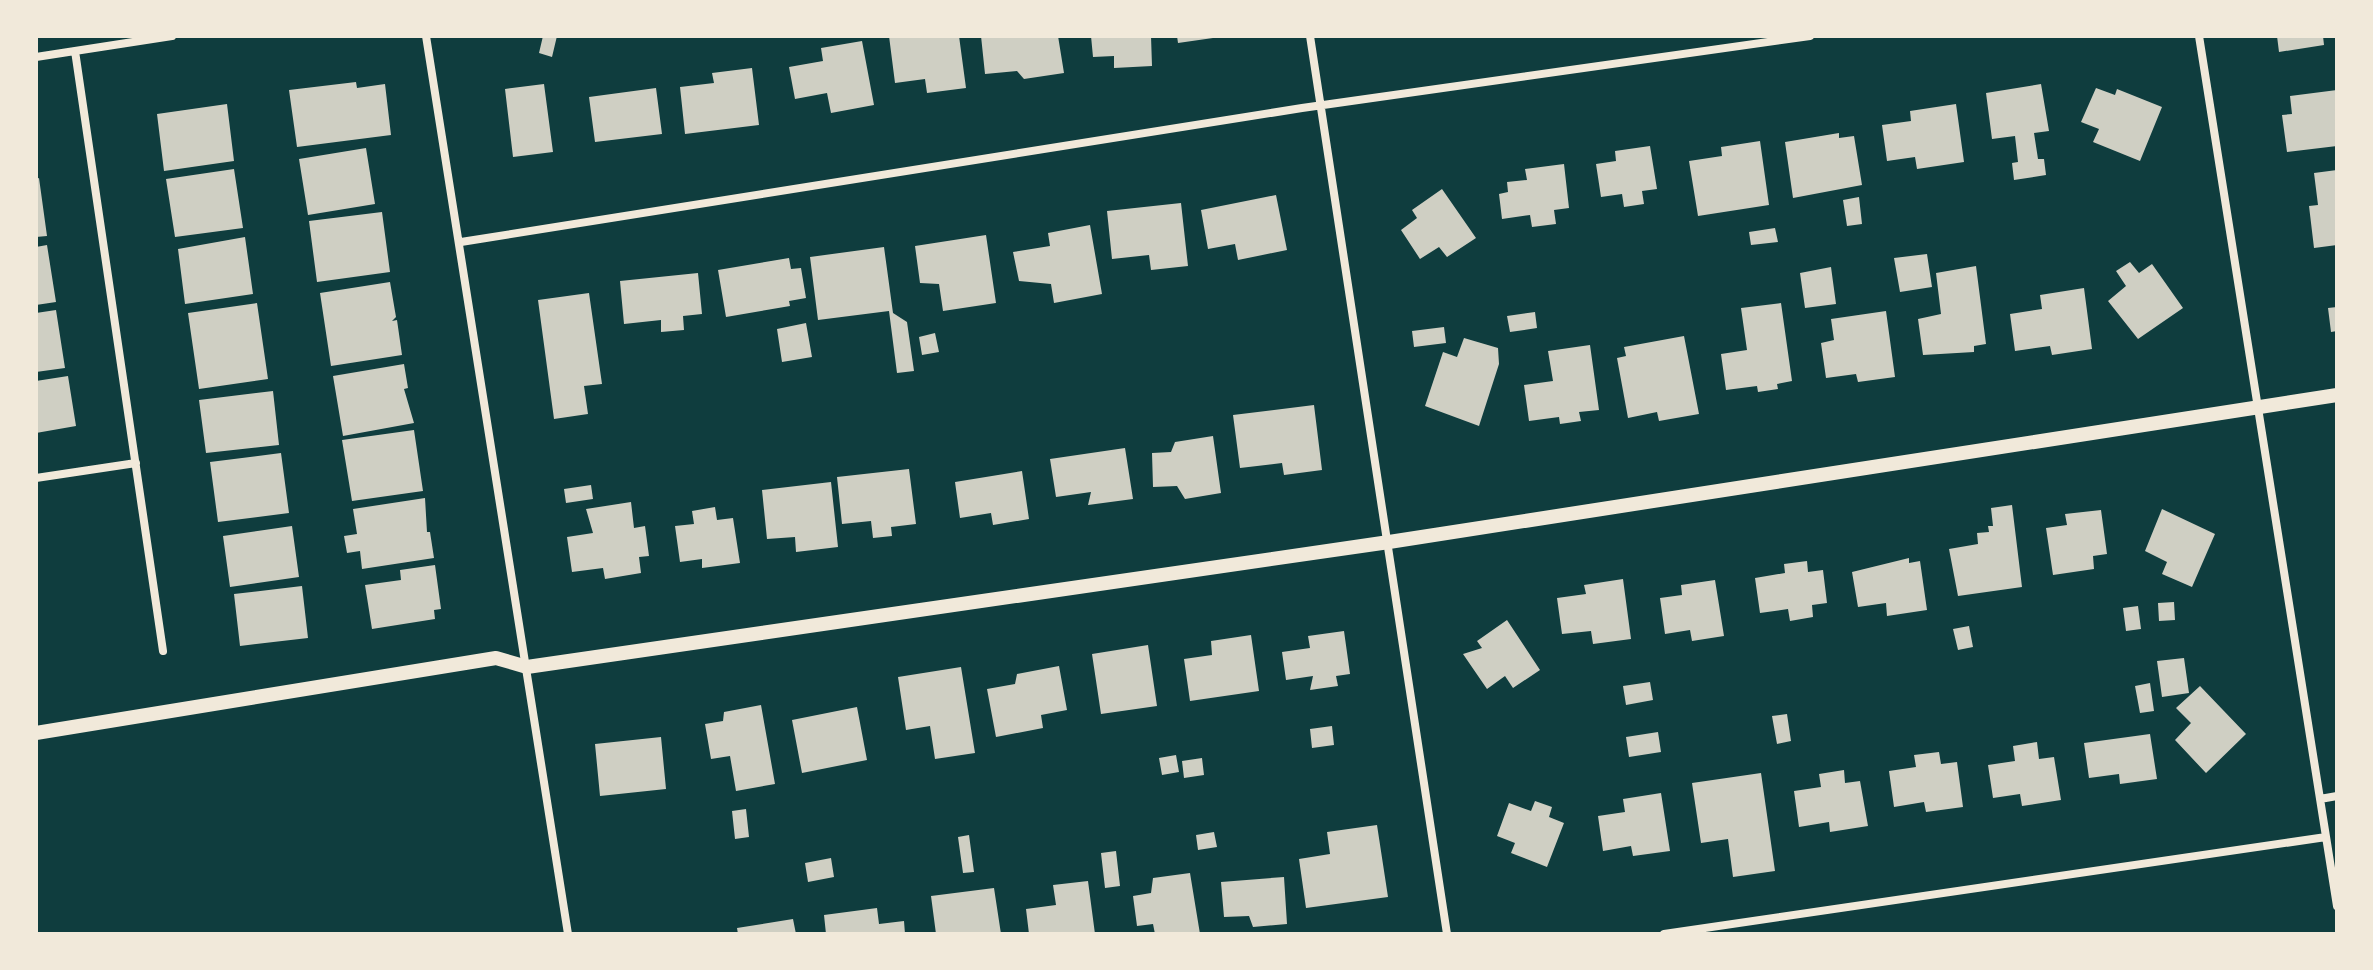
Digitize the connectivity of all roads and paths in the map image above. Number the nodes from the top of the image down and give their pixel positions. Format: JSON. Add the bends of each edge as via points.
{"nodes":[{"id":1,"x":172,"y":36,"type":"edge"},
{"id":2,"x":426,"y":36,"type":"edge"},
{"id":3,"x":1310,"y":36,"type":"edge"},
{"id":4,"x":1810,"y":36,"type":"edge"},
{"id":5,"x":2199,"y":36,"type":"edge"},
{"id":6,"x":75,"y":51,"type":"junction"},
{"id":7,"x":36,"y":57,"type":"edge"},
{"id":8,"x":1321,"y":106,"type":"junction"},
{"id":9,"x":461,"y":242,"type":"junction"},
{"id":10,"x":2337,"y":395,"type":"edge"},
{"id":11,"x":2257,"y":408,"type":"junction"},
{"id":12,"x":136,"y":463,"type":"junction"},
{"id":13,"x":36,"y":478,"type":"edge"},
{"id":14,"x":1389,"y":542,"type":"junction"},
{"id":15,"x":163,"y":651,"type":"dead end"},
{"id":16,"x":527,"y":667,"type":"junction"},
{"id":17,"x":36,"y":733,"type":"edge"},
{"id":18,"x":2337,"y":796,"type":"edge"},
{"id":19,"x":2320,"y":799,"type":"junction"},
{"id":20,"x":2326,"y":837,"type":"junction"},
{"id":21,"x":2337,"y":906,"type":"edge"},
{"id":22,"x":568,"y":934,"type":"edge"},
{"id":23,"x":1447,"y":934,"type":"edge"},
{"id":24,"x":1664,"y":934,"type":"edge"}],
"edges":[{"from":1,"to":6,"type":"street"},
{"from":2,"to":9,"type":"street"},
{"from":3,"to":8,"type":"street"},
{"from":4,"to":8,"type":"street"},
{"from":5,"to":11,"type":"street"},
{"from":6,"to":7,"type":"street"},
{"from":6,"to":12,"type":"street"},
{"from":8,"to":9,"type":"street"},
{"from":8,"to":14,"type":"street"},
{"from":9,"to":16,"type":"street"},
{"from":10,"to":11,"type":"street"},
{"from":11,"to":14,"type":"street"},
{"from":11,"to":19,"type":"street"},
{"from":12,"to":13,"type":"street"},
{"from":12,"to":15,"type":"street"},
{"from":14,"to":16,"type":"street"},
{"from":14,"to":23,"type":"street"},
{"from":16,"to":17,"type":"street","via":[[496,658]]},
{"from":16,"to":22,"type":"street"},
{"from":18,"to":19,"type":"street"},
{"from":19,"to":20,"type":"street"},
{"from":20,"to":21,"type":"street"},
{"from":20,"to":24,"type":"street"}]}
